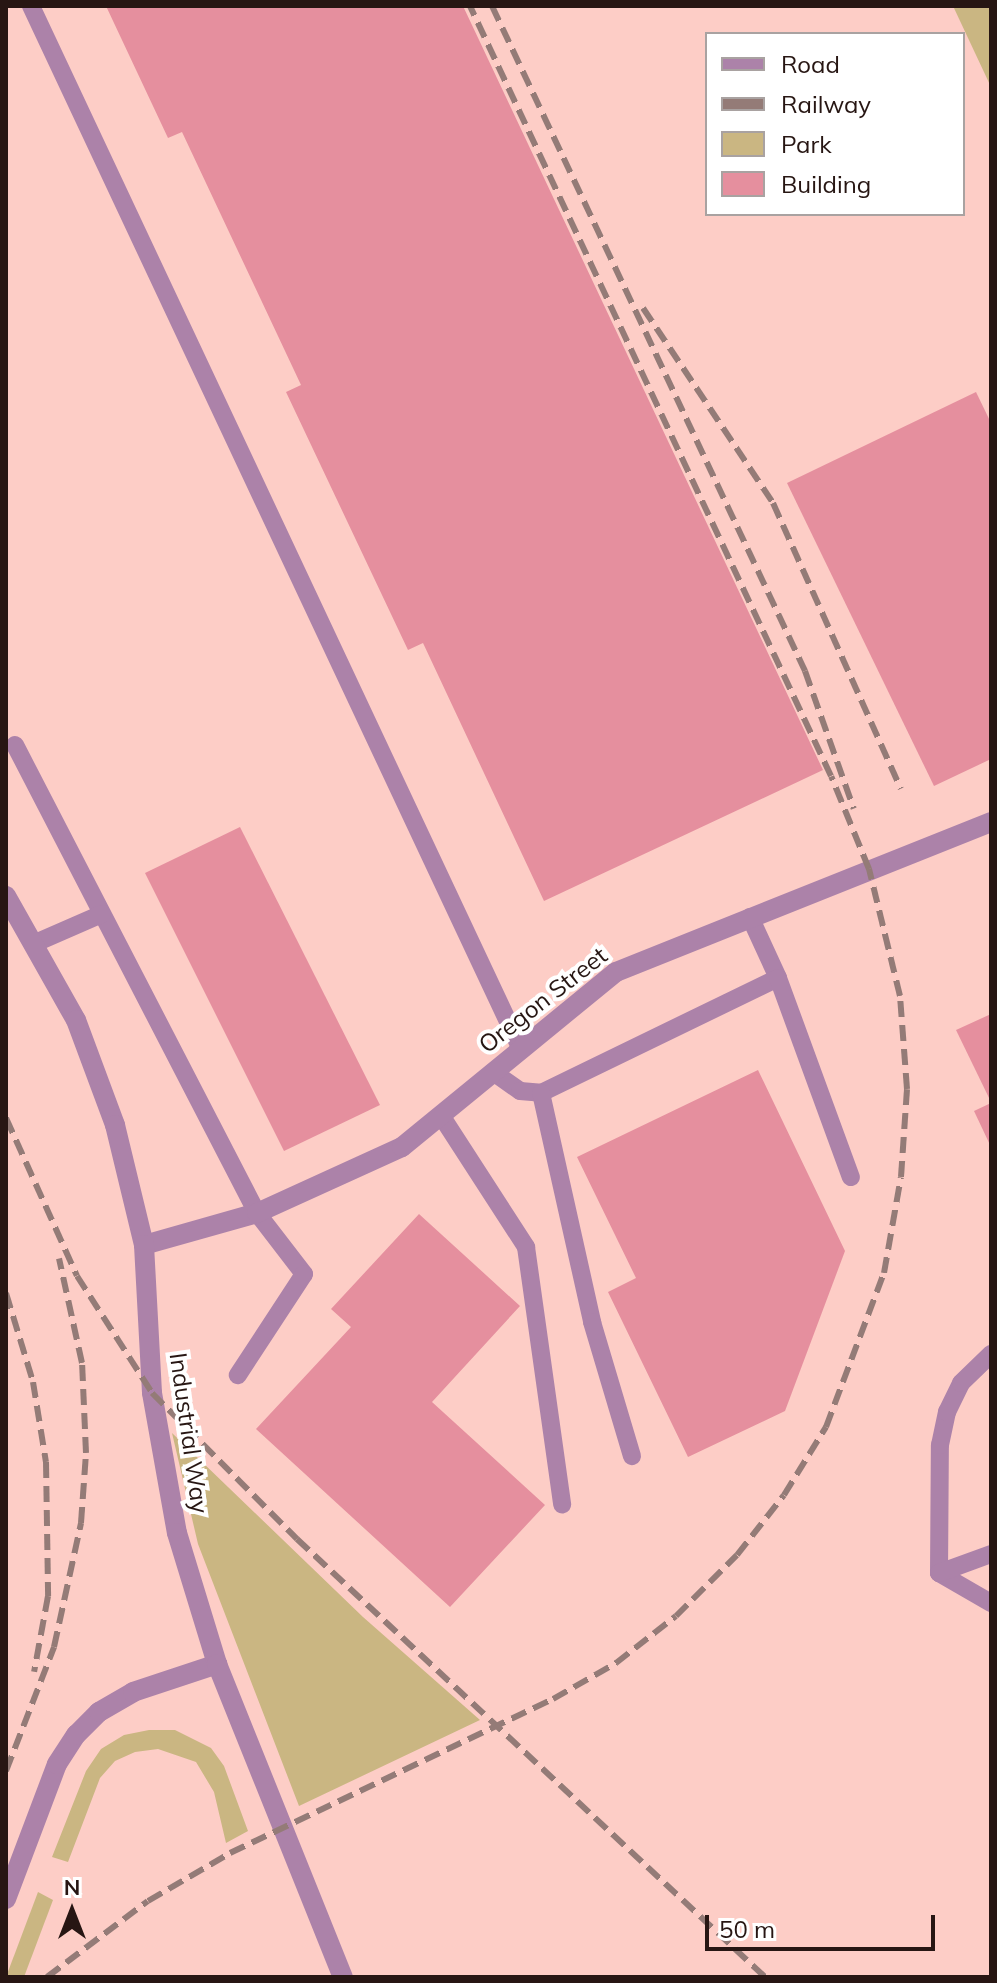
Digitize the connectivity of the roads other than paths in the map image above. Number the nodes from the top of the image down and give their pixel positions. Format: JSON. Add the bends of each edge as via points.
{"nodes":[{"id":1,"x":31,"y":6,"type":"edge"},
{"id":2,"x":15,"y":745,"type":"dead end"},
{"id":3,"x":991,"y":822,"type":"edge"},
{"id":4,"x":6,"y":896,"type":"edge"},
{"id":5,"x":102,"y":914,"type":"junction"},
{"id":6,"x":750,"y":917,"type":"junction"},
{"id":7,"x":33,"y":944,"type":"junction"},
{"id":8,"x":778,"y":978,"type":"junction"},
{"id":9,"x":520,"y":1047,"type":"junction"},
{"id":10,"x":493,"y":1072,"type":"junction"},
{"id":11,"x":541,"y":1093,"type":"junction"},
{"id":12,"x":442,"y":1117,"type":"junction"},
{"id":13,"x":851,"y":1177,"type":"dead end"},
{"id":14,"x":257,"y":1213,"type":"junction"},
{"id":15,"x":144,"y":1245,"type":"junction"},
{"id":16,"x":991,"y":1354,"type":"edge"},
{"id":17,"x":238,"y":1375,"type":"dead end"},
{"id":18,"x":632,"y":1456,"type":"dead end"},
{"id":19,"x":562,"y":1504,"type":"dead end"},
{"id":20,"x":991,"y":1554,"type":"edge"},
{"id":21,"x":939,"y":1573,"type":"junction"},
{"id":22,"x":991,"y":1603,"type":"edge"},
{"id":23,"x":217,"y":1664,"type":"junction"},
{"id":24,"x":6,"y":1899,"type":"edge"},
{"id":25,"x":343,"y":1977,"type":"edge"}],
"edges":[{"from":1,"to":9,"type":"lane"},
{"from":2,"to":5,"type":"lane"},
{"from":3,"to":6,"type":"street","name":"Oregon Street"},
{"from":4,"to":7,"type":"street","name":"Industrial Way"},
{"from":5,"to":7,"type":"lane"},
{"from":5,"to":14,"type":"lane"},
{"from":6,"to":8,"type":"lane"},
{"from":6,"to":9,"type":"street","name":"Oregon Street","via":[[616,972]]},
{"from":7,"to":15,"type":"street","name":"Industrial Way","via":[[76,1020],[115,1125]]},
{"from":8,"to":11,"type":"lane"},
{"from":8,"to":13,"type":"lane"},
{"from":9,"to":10,"type":"street","name":"Oregon Street"},
{"from":10,"to":11,"type":"lane","via":[[520,1091]]},
{"from":10,"to":12,"type":"street","name":"Oregon Street"},
{"from":11,"to":18,"type":"lane","via":[[592,1322]]},
{"from":12,"to":14,"type":"street","name":"Oregon Street","via":[[402,1147],[347,1176]]},
{"from":12,"to":19,"type":"lane","via":[[526,1247]]},
{"from":14,"to":15,"type":"street","name":"Oregon Street"},
{"from":14,"to":17,"type":"lane","via":[[304,1274]]},
{"from":15,"to":23,"type":"street","name":"Industrial Way","via":[[152,1393],[177,1533]]},
{"from":16,"to":21,"type":"lane","via":[[961,1383],[947,1412],[940,1445]]},
{"from":20,"to":21,"type":"lane"},
{"from":21,"to":22,"type":"lane"},
{"from":23,"to":24,"type":"street","via":[[133,1692],[99,1712],[57,1764]]},
{"from":23,"to":25,"type":"street","name":"Industrial Way"}]}
